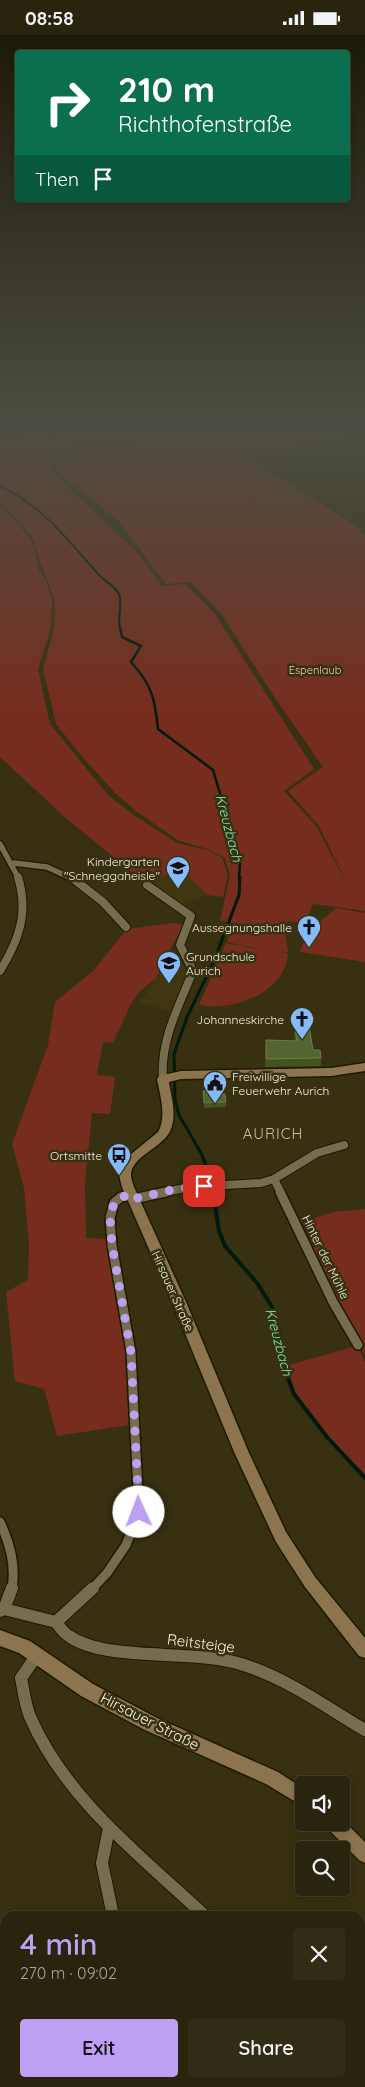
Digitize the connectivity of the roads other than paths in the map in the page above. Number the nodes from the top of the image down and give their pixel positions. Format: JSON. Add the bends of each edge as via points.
{"nodes":[{"id":1,"x":0,"y":844,"type":"edge"},
{"id":2,"x":14,"y":863,"type":"junction"},
{"id":3,"x":147,"y":885,"type":"dead end"},
{"id":4,"x":126,"y":927,"type":"dead end"},
{"id":5,"x":0,"y":971,"type":"edge"},
{"id":6,"x":365,"y":1067,"type":"edge"},
{"id":7,"x":170,"y":1077,"type":"junction"},
{"id":8,"x":344,"y":1145,"type":"dead end"},
{"id":9,"x":274,"y":1179,"type":"junction"},
{"id":10,"x":132,"y":1197,"type":"junction"},
{"id":11,"x":358,"y":1345,"type":"dead end"},
{"id":12,"x":0,"y":1521,"type":"edge"},
{"id":13,"x":2,"y":1610,"type":"edge"},
{"id":14,"x":56,"y":1622,"type":"junction"},
{"id":15,"x":0,"y":1638,"type":"edge"},
{"id":16,"x":365,"y":1650,"type":"edge"},
{"id":17,"x":37,"y":1655,"type":"junction"},
{"id":18,"x":365,"y":1730,"type":"edge"},
{"id":19,"x":295,"y":1793,"type":"edge"},
{"id":20,"x":109,"y":1828,"type":"junction"},
{"id":21,"x":342,"y":1831,"type":"edge"},
{"id":22,"x":365,"y":1854,"type":"edge"},
{"id":23,"x":111,"y":1911,"type":"edge"},
{"id":24,"x":200,"y":1911,"type":"edge"}],
"edges":[{"from":1,"to":2,"type":"street"},
{"from":2,"to":4,"type":"street","via":[[43,864],[71,877],[97,896]]},
{"from":2,"to":5,"type":"street","via":[[24,896],[24,918],[14,949]]},
{"from":3,"to":7,"type":"street","via":[[191,916],[180,945],[193,971],[161,1061]]},
{"from":6,"to":7,"type":"main road","via":[[331,1072]]},
{"from":7,"to":10,"type":"main road","name":"Hirsauer Straße","via":[[166,1127],[162,1135],[129,1162],[125,1175]]},
{"from":8,"to":9,"type":"street","via":[[310,1156]]},
{"from":9,"to":10,"type":"street"},
{"from":9,"to":11,"type":"street","name":"Hinter der Mühle","via":[[333,1302]]},
{"from":10,"to":14,"type":"street","via":[[121,1197],[114,1203],[110,1218],[131,1352],[139,1512],[134,1532],[111,1569]]},
{"from":10,"to":16,"type":"main road","name":"Hirsauer Straße","via":[[281,1537],[310,1582]]},
{"from":12,"to":13,"type":"street","via":[[12,1549],[14,1575],[11,1598]]},
{"from":13,"to":14,"type":"street"},
{"from":14,"to":18,"type":"street","name":"Reitsteige","via":[[68,1637],[94,1647],[202,1655],[238,1662],[288,1685]]},
{"from":15,"to":17,"type":"main road","name":"Hirsauer Straße"},
{"from":17,"to":19,"type":"main road","name":"Hirsauer Straße","via":[[87,1689],[151,1724],[265,1775]]},
{"from":17,"to":20,"type":"street","via":[[21,1679],[30,1718],[53,1759]]},
{"from":20,"to":23,"type":"street","via":[[102,1863]]},
{"from":20,"to":24,"type":"street"},
{"from":21,"to":22,"type":"main road"}]}
